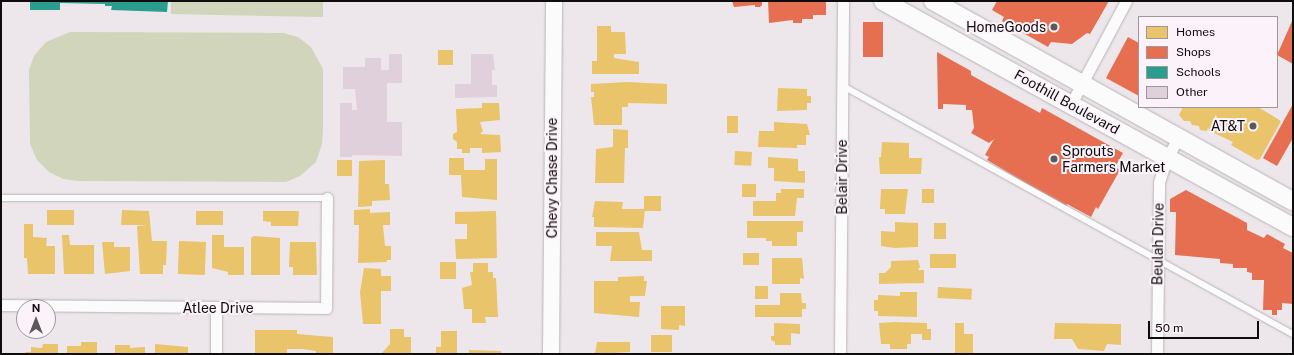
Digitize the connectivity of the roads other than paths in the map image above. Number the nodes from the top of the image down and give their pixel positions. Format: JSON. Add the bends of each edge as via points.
{"nodes":[{"id":1,"x":554,"y":1,"type":"edge"},
{"id":2,"x":843,"y":1,"type":"edge"},
{"id":3,"x":883,"y":1,"type":"edge"},
{"id":4,"x":932,"y":1,"type":"edge"},
{"id":5,"x":1126,"y":1,"type":"edge"},
{"id":6,"x":1081,"y":84,"type":"junction"},
{"id":7,"x":842,"y":86,"type":"junction"},
{"id":8,"x":1071,"y":104,"type":"junction"},
{"id":9,"x":1178,"y":138,"type":"junction"},
{"id":10,"x":1167,"y":158,"type":"junction"},
{"id":11,"x":1,"y":198,"type":"edge"},
{"id":12,"x":327,"y":198,"type":"joint"},
{"id":13,"x":1293,"y":201,"type":"edge"},
{"id":14,"x":1293,"y":228,"type":"edge"},
{"id":15,"x":1158,"y":261,"type":"junction"},
{"id":16,"x":1,"y":305,"type":"edge"},
{"id":17,"x":216,"y":308,"type":"junction"},
{"id":18,"x":1293,"y":334,"type":"edge"},
{"id":19,"x":216,"y":354,"type":"edge"},
{"id":20,"x":551,"y":354,"type":"edge"},
{"id":21,"x":840,"y":354,"type":"edge"},
{"id":22,"x":1157,"y":354,"type":"edge"}],
"edges":[{"from":1,"to":20,"type":"main road","name":"Chevy Chase Drive"},
{"from":2,"to":7,"type":"street","name":"Belair Drive"},
{"from":3,"to":8,"type":"main road","name":"Foothill Boulevard"},
{"from":4,"to":6,"type":"main road","name":"Foothill Boulevard"},
{"from":5,"to":6,"type":"street"},
{"from":6,"to":8,"type":"street"},
{"from":6,"to":9,"type":"main road","name":"Foothill Boulevard"},
{"from":7,"to":15,"type":"lane"},
{"from":7,"to":21,"type":"street","name":"Belair Drive"},
{"from":8,"to":10,"type":"main road","name":"Foothill Boulevard"},
{"from":9,"to":10,"type":"street","name":"Beulah Drive"},
{"from":9,"to":13,"type":"main road","name":"Foothill Boulevard"},
{"from":10,"to":14,"type":"main road","name":"Foothill Boulevard"},
{"from":10,"to":15,"type":"street","name":"Beulah Drive","via":[[1159,182]]},
{"from":11,"to":12,"type":"lane"},
{"from":12,"to":17,"type":"street","name":"Atlee Drive","via":[[326,308]]},
{"from":15,"to":18,"type":"lane","via":[[1174,267]]},
{"from":15,"to":22,"type":"street","name":"Beulah Drive"},
{"from":16,"to":17,"type":"street","name":"Atlee Drive"},
{"from":17,"to":19,"type":"street"}]}
